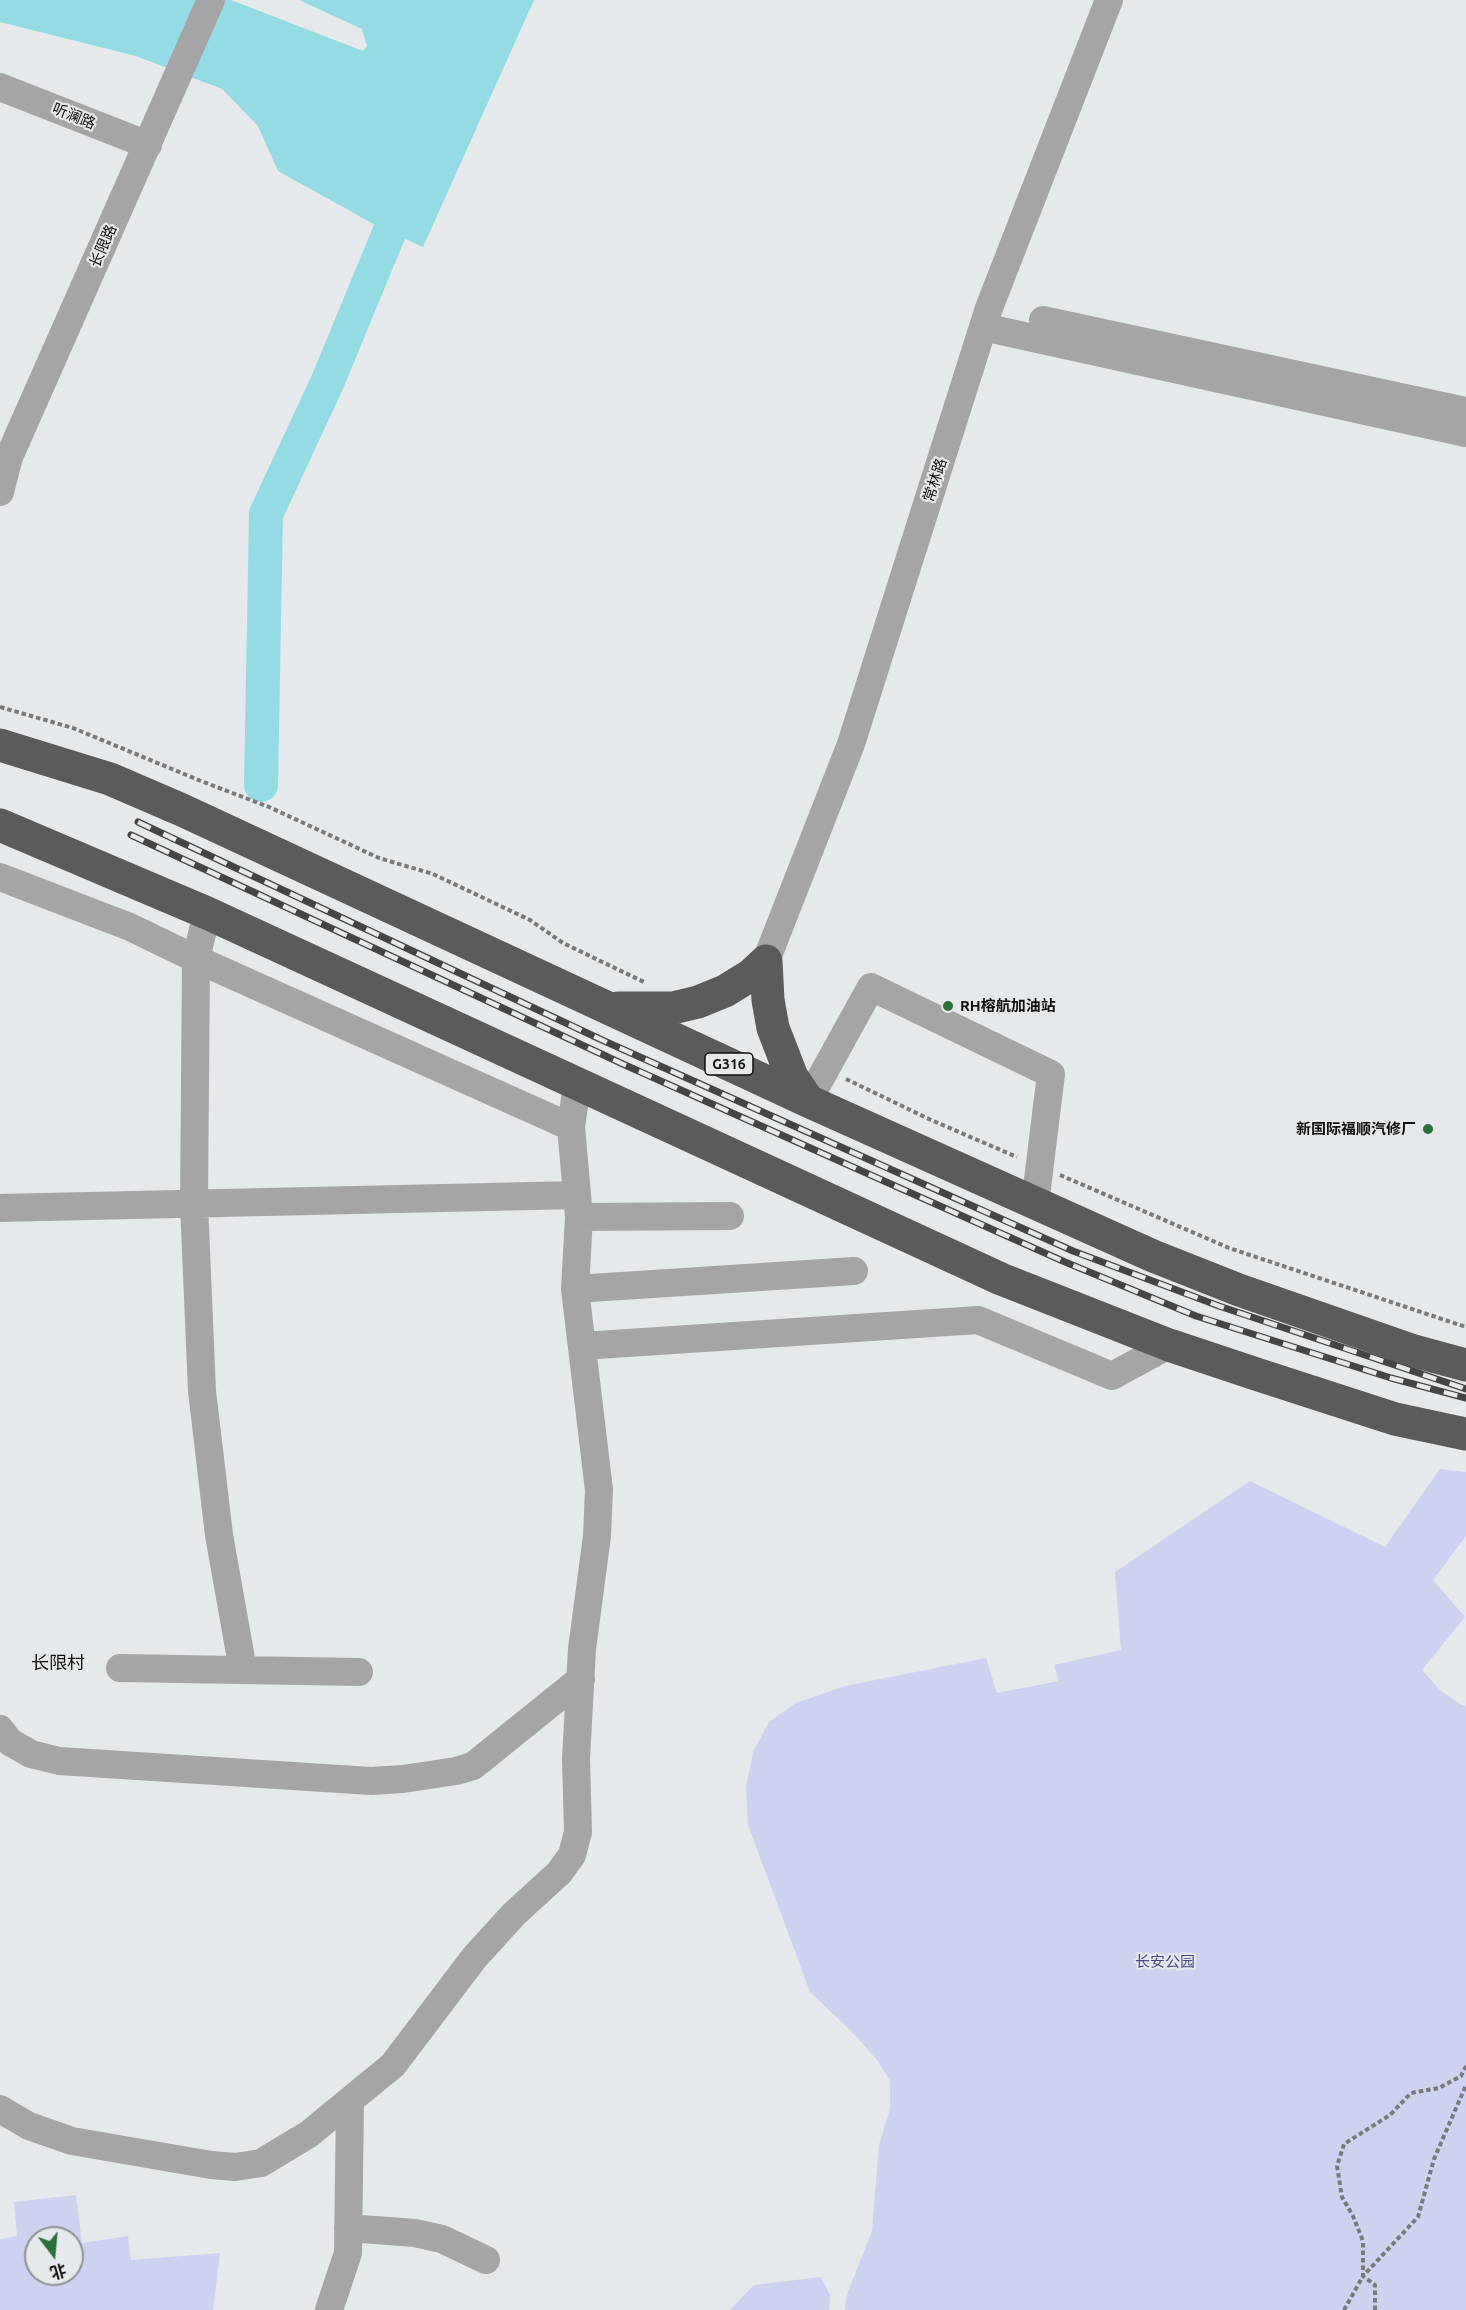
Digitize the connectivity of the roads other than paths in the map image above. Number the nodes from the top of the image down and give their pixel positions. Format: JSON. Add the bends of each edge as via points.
{"nodes":[{"id":1,"x":211,"y":0,"type":"edge"},
{"id":2,"x":1109,"y":0,"type":"edge"},
{"id":3,"x":0,"y":87,"type":"edge"},
{"id":4,"x":148,"y":145,"type":"junction"},
{"id":5,"x":986,"y":318,"type":"junction"},
{"id":6,"x":1466,"y":411,"type":"edge"},
{"id":7,"x":1466,"y":433,"type":"edge"},
{"id":8,"x":0,"y":492,"type":"edge"},
{"id":9,"x":0,"y":745,"type":"edge"},
{"id":10,"x":0,"y":825,"type":"edge"},
{"id":11,"x":0,"y":877,"type":"edge"},
{"id":12,"x":207,"y":913,"type":"junction"},
{"id":13,"x":196,"y":959,"type":"junction"},
{"id":14,"x":766,"y":962,"type":"junction"},
{"id":15,"x":608,"y":1008,"type":"junction"},
{"id":16,"x":577,"y":1085,"type":"junction"},
{"id":17,"x":808,"y":1101,"type":"junction"},
{"id":18,"x":571,"y":1127,"type":"junction"},
{"id":19,"x":194,"y":1204,"type":"junction"},
{"id":20,"x":1035,"y":1204,"type":"junction"},
{"id":21,"x":578,"y":1206,"type":"junction"},
{"id":22,"x":0,"y":1208,"type":"edge"},
{"id":23,"x":730,"y":1216,"type":"dead end"},
{"id":24,"x":854,"y":1271,"type":"dead end"},
{"id":25,"x":575,"y":1289,"type":"junction"},
{"id":26,"x":1169,"y":1345,"type":"junction"},
{"id":27,"x":582,"y":1346,"type":"junction"},
{"id":28,"x":1466,"y":1365,"type":"edge"},
{"id":29,"x":1466,"y":1434,"type":"edge"},
{"id":30,"x":120,"y":1668,"type":"dead end"},
{"id":31,"x":243,"y":1670,"type":"junction"},
{"id":32,"x":359,"y":1672,"type":"dead end"},
{"id":33,"x":580,"y":1679,"type":"junction"},
{"id":34,"x":0,"y":1729,"type":"edge"},
{"id":35,"x":350,"y":2101,"type":"junction"},
{"id":36,"x":0,"y":2109,"type":"edge"},
{"id":37,"x":348,"y":2228,"type":"junction"},
{"id":38,"x":486,"y":2260,"type":"dead end"},
{"id":39,"x":329,"y":2310,"type":"edge"}],
"edges":[{"from":1,"to":4,"type":"street","name":"长限路"},
{"from":2,"to":5,"type":"street","name":"常林路"},
{"from":3,"to":4,"type":"street","name":"听澜路"},
{"from":4,"to":8,"type":"street","name":"长限路","via":[[9,457]]},
{"from":5,"to":6,"type":"street"},
{"from":5,"to":7,"type":"street"},
{"from":5,"to":14,"type":"street","name":"常林路","via":[[851,744]]},
{"from":9,"to":15,"type":"highway","number":"G316","via":[[110,779]]},
{"from":10,"to":12,"type":"highway"},
{"from":11,"to":13,"type":"street","via":[[130,927]]},
{"from":12,"to":13,"type":"street"},
{"from":12,"to":16,"type":"highway"},
{"from":13,"to":18,"type":"street"},
{"from":13,"to":19,"type":"street"},
{"from":14,"to":15,"type":"highway","via":[[726,991],[698,1002],[673,1008]]},
{"from":14,"to":17,"type":"highway","via":[[773,1028],[792,1077]]},
{"from":15,"to":17,"type":"highway","number":"G316"},
{"from":16,"to":18,"type":"street"},
{"from":16,"to":26,"type":"highway","via":[[1001,1279]]},
{"from":17,"to":20,"type":"highway","number":"G316"},
{"from":17,"to":20,"type":"street","via":[[871,987],[1051,1074]]},
{"from":18,"to":21,"type":"street"},
{"from":19,"to":21,"type":"street"},
{"from":19,"to":22,"type":"street"},
{"from":19,"to":31,"type":"street","via":[[202,1391],[219,1535]]},
{"from":20,"to":28,"type":"highway","number":"G316","via":[[1239,1290],[1414,1351]]},
{"from":21,"to":23,"type":"street"},
{"from":21,"to":25,"type":"street"},
{"from":24,"to":25,"type":"street"},
{"from":25,"to":27,"type":"street"},
{"from":26,"to":27,"type":"street","via":[[1112,1376],[978,1320]]},
{"from":26,"to":29,"type":"highway","via":[[1373,1412]]},
{"from":27,"to":33,"type":"street","via":[[599,1490]]},
{"from":30,"to":31,"type":"street"},
{"from":31,"to":32,"type":"street"},
{"from":33,"to":34,"type":"street","via":[[473,1766],[403,1779],[371,1781],[59,1761],[31,1754],[10,1742]]},
{"from":33,"to":35,"type":"street","via":[[578,1832],[572,1855],[474,1958],[393,2065]]},
{"from":35,"to":36,"type":"street","via":[[282,2152],[261,2163],[235,2167],[72,2140],[29,2126]]},
{"from":35,"to":37,"type":"street"},
{"from":37,"to":38,"type":"street","via":[[442,2239]]},
{"from":37,"to":39,"type":"street","via":[[348,2253]]}]}
